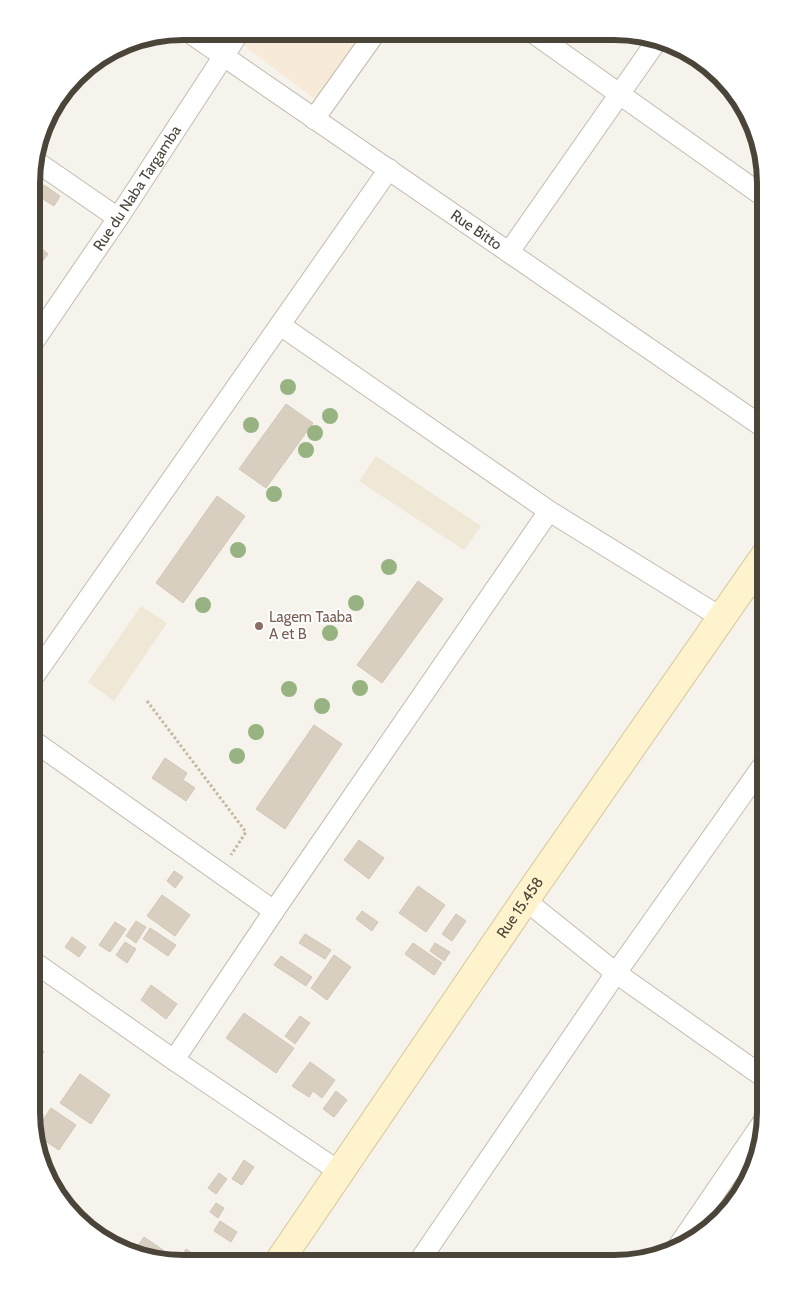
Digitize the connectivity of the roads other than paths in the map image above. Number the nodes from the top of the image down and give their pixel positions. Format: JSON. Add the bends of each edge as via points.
{"nodes":[{"id":1,"x":200,"y":40,"type":"edge"},
{"id":2,"x":234,"y":40,"type":"edge"},
{"id":3,"x":370,"y":40,"type":"edge"},
{"id":4,"x":543,"y":40,"type":"edge"},
{"id":5,"x":653,"y":46,"type":"edge"},
{"id":6,"x":224,"y":56,"type":"junction"},
{"id":7,"x":620,"y":94,"type":"junction"},
{"id":8,"x":314,"y":119,"type":"junction"},
{"id":9,"x":41,"y":165,"type":"edge"},
{"id":10,"x":389,"y":169,"type":"junction"},
{"id":11,"x":757,"y":192,"type":"edge"},
{"id":12,"x":118,"y":218,"type":"junction"},
{"id":13,"x":509,"y":252,"type":"junction"},
{"id":14,"x":280,"y":325,"type":"junction"},
{"id":15,"x":40,"y":332,"type":"edge"},
{"id":16,"x":757,"y":423,"type":"edge"},
{"id":17,"x":549,"y":511,"type":"junction"},
{"id":18,"x":757,"y":567,"type":"edge"},
{"id":19,"x":722,"y":618,"type":"junction"},
{"id":20,"x":40,"y":668,"type":"edge"},
{"id":21,"x":40,"y":746,"type":"edge"},
{"id":22,"x":757,"y":774,"type":"edge"},
{"id":23,"x":525,"y":900,"type":"junction"},
{"id":24,"x":274,"y":911,"type":"junction"},
{"id":25,"x":40,"y":966,"type":"edge"},
{"id":26,"x":616,"y":973,"type":"junction"},
{"id":27,"x":174,"y":1060,"type":"junction"},
{"id":28,"x":757,"y":1072,"type":"edge"},
{"id":29,"x":755,"y":1134,"type":"edge"},
{"id":30,"x":340,"y":1172,"type":"junction"},
{"id":31,"x":685,"y":1236,"type":"edge"},
{"id":32,"x":283,"y":1255,"type":"edge"},
{"id":33,"x":423,"y":1255,"type":"edge"}],
"edges":[{"from":1,"to":6,"type":"street","name":"Rue Bitto"},
{"from":2,"to":6,"type":"street","name":"Rue du Naba Targamba"},
{"from":3,"to":8,"type":"street"},
{"from":4,"to":7,"type":"street"},
{"from":5,"to":7,"type":"street"},
{"from":6,"to":8,"type":"street","name":"Rue Bitto"},
{"from":6,"to":12,"type":"street","name":"Rue du Naba Targamba"},
{"from":7,"to":11,"type":"street"},
{"from":7,"to":13,"type":"street"},
{"from":8,"to":10,"type":"street","name":"Rue Bitto"},
{"from":9,"to":12,"type":"street"},
{"from":10,"to":13,"type":"street","name":"Rue Bitto"},
{"from":10,"to":14,"type":"street"},
{"from":12,"to":15,"type":"street","name":"Rue du Naba Targamba"},
{"from":13,"to":16,"type":"street","name":"Rue Bitto"},
{"from":14,"to":17,"type":"street"},
{"from":14,"to":20,"type":"street"},
{"from":17,"to":19,"type":"street"},
{"from":17,"to":24,"type":"street"},
{"from":18,"to":19,"type":"main road","name":"Rue 15.458"},
{"from":19,"to":23,"type":"main road","name":"Rue 15.458"},
{"from":21,"to":24,"type":"street"},
{"from":22,"to":26,"type":"street"},
{"from":23,"to":26,"type":"street"},
{"from":23,"to":30,"type":"main road","name":"Rue 15.458"},
{"from":24,"to":27,"type":"street"},
{"from":25,"to":27,"type":"street"},
{"from":26,"to":28,"type":"street"},
{"from":26,"to":33,"type":"street"},
{"from":27,"to":30,"type":"street"},
{"from":29,"to":31,"type":"street"},
{"from":30,"to":32,"type":"main road","name":"Rue 15.458"}]}
